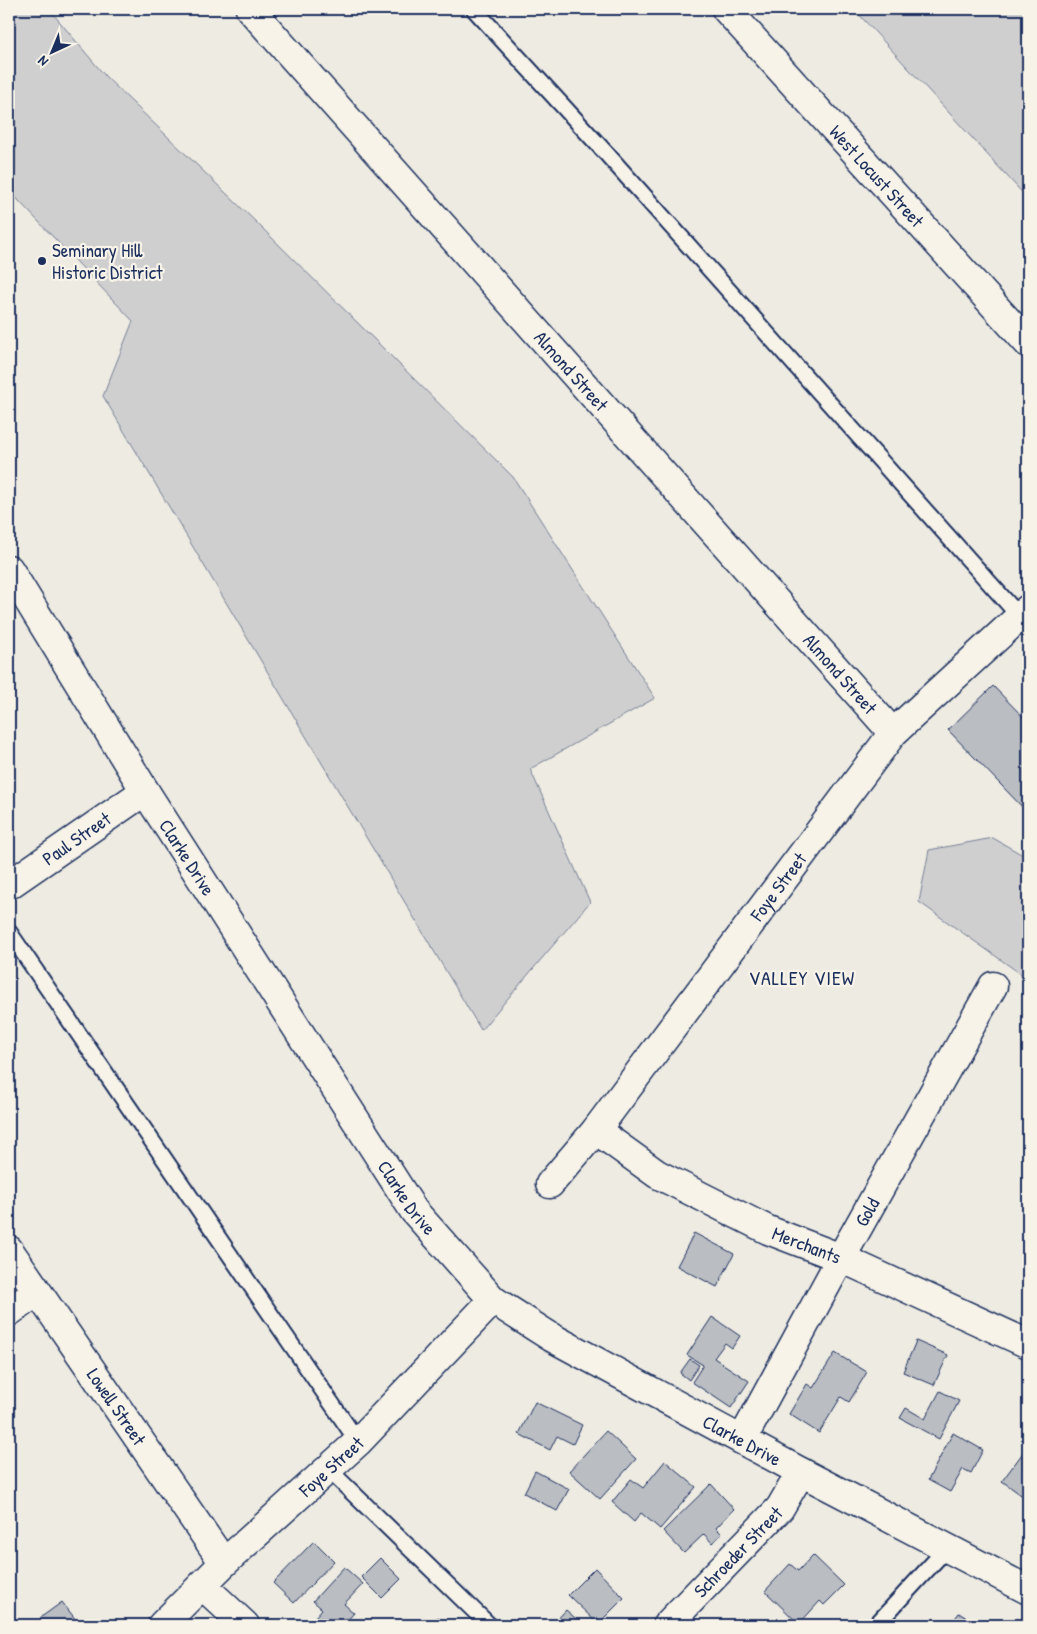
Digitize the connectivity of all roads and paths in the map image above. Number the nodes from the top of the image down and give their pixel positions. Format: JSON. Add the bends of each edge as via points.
{"nodes":[{"id":1,"x":250,"y":9,"type":"edge"},
{"id":2,"x":474,"y":9,"type":"edge"},
{"id":3,"x":726,"y":9,"type":"edge"},
{"id":4,"x":1028,"y":343,"type":"edge"},
{"id":5,"x":9,"y":568,"type":"edge"},
{"id":6,"x":1024,"y":613,"type":"edge"},
{"id":7,"x":893,"y":733,"type":"junction"},
{"id":8,"x":145,"y":791,"type":"junction"},
{"id":9,"x":9,"y":885,"type":"edge"},
{"id":10,"x":9,"y":932,"type":"edge"},
{"id":11,"x":993,"y":986,"type":"dead end"},
{"id":12,"x":596,"y":1130,"type":"junction"},
{"id":13,"x":550,"y":1184,"type":"dead end"},
{"id":14,"x":9,"y":1250,"type":"edge"},
{"id":15,"x":841,"y":1258,"type":"junction"},
{"id":16,"x":37,"y":1292,"type":"junction"},
{"id":17,"x":493,"y":1300,"type":"junction"},
{"id":18,"x":9,"y":1312,"type":"edge"},
{"id":19,"x":1028,"y":1344,"type":"edge"},
{"id":20,"x":742,"y":1440,"type":"junction"},
{"id":21,"x":358,"y":1442,"type":"junction"},
{"id":22,"x":328,"y":1469,"type":"junction"},
{"id":23,"x":801,"y":1472,"type":"junction"},
{"id":24,"x":947,"y":1548,"type":"junction"},
{"id":25,"x":224,"y":1563,"type":"junction"},
{"id":26,"x":202,"y":1585,"type":"junction"},
{"id":27,"x":1028,"y":1590,"type":"edge"},
{"id":28,"x":162,"y":1625,"type":"edge"},
{"id":29,"x":245,"y":1625,"type":"edge"},
{"id":30,"x":489,"y":1625,"type":"edge"},
{"id":31,"x":667,"y":1625,"type":"edge"},
{"id":32,"x":876,"y":1625,"type":"edge"}],
"edges":[{"from":1,"to":7,"type":"street","name":"Almond Street"},
{"from":2,"to":6,"type":"lane"},
{"from":3,"to":4,"type":"street","name":"West Locust Street"},
{"from":5,"to":8,"type":"street","name":"Clarke Drive"},
{"from":6,"to":7,"type":"street","name":"Foye Street"},
{"from":7,"to":12,"type":"street","name":"Foye Street"},
{"from":8,"to":9,"type":"street","name":"Paul Street"},
{"from":8,"to":17,"type":"street","name":"Clarke Drive","via":[[414,1211]]},
{"from":10,"to":21,"type":"lane"},
{"from":11,"to":15,"type":"street","name":"Gold"},
{"from":12,"to":13,"type":"street","name":"Foye Street"},
{"from":12,"to":15,"type":"street","name":"Merchants","via":[[657,1174],[768,1230]]},
{"from":14,"to":16,"type":"street","name":"Lowell Street"},
{"from":15,"to":19,"type":"street","name":"Merchants"},
{"from":15,"to":20,"type":"street","name":"Gold"},
{"from":16,"to":18,"type":"street"},
{"from":16,"to":25,"type":"street","name":"Lowell Street"},
{"from":17,"to":20,"type":"street","name":"Clarke Drive","via":[[551,1337]]},
{"from":17,"to":21,"type":"street","name":"Foye Street"},
{"from":20,"to":23,"type":"street","name":"Clarke Drive"},
{"from":21,"to":22,"type":"street","name":"Foye Street"},
{"from":22,"to":25,"type":"street","name":"Foye Street"},
{"from":22,"to":30,"type":"lane"},
{"from":23,"to":24,"type":"street","name":"Clarke Drive"},
{"from":23,"to":31,"type":"street","name":"Schroeder Street","via":[[780,1508]]},
{"from":24,"to":27,"type":"street","name":"Clarke Drive"},
{"from":24,"to":32,"type":"lane"},
{"from":25,"to":26,"type":"street","name":"Foye Street"},
{"from":26,"to":28,"type":"street","name":"Foye Street"},
{"from":26,"to":29,"type":"street"}]}
